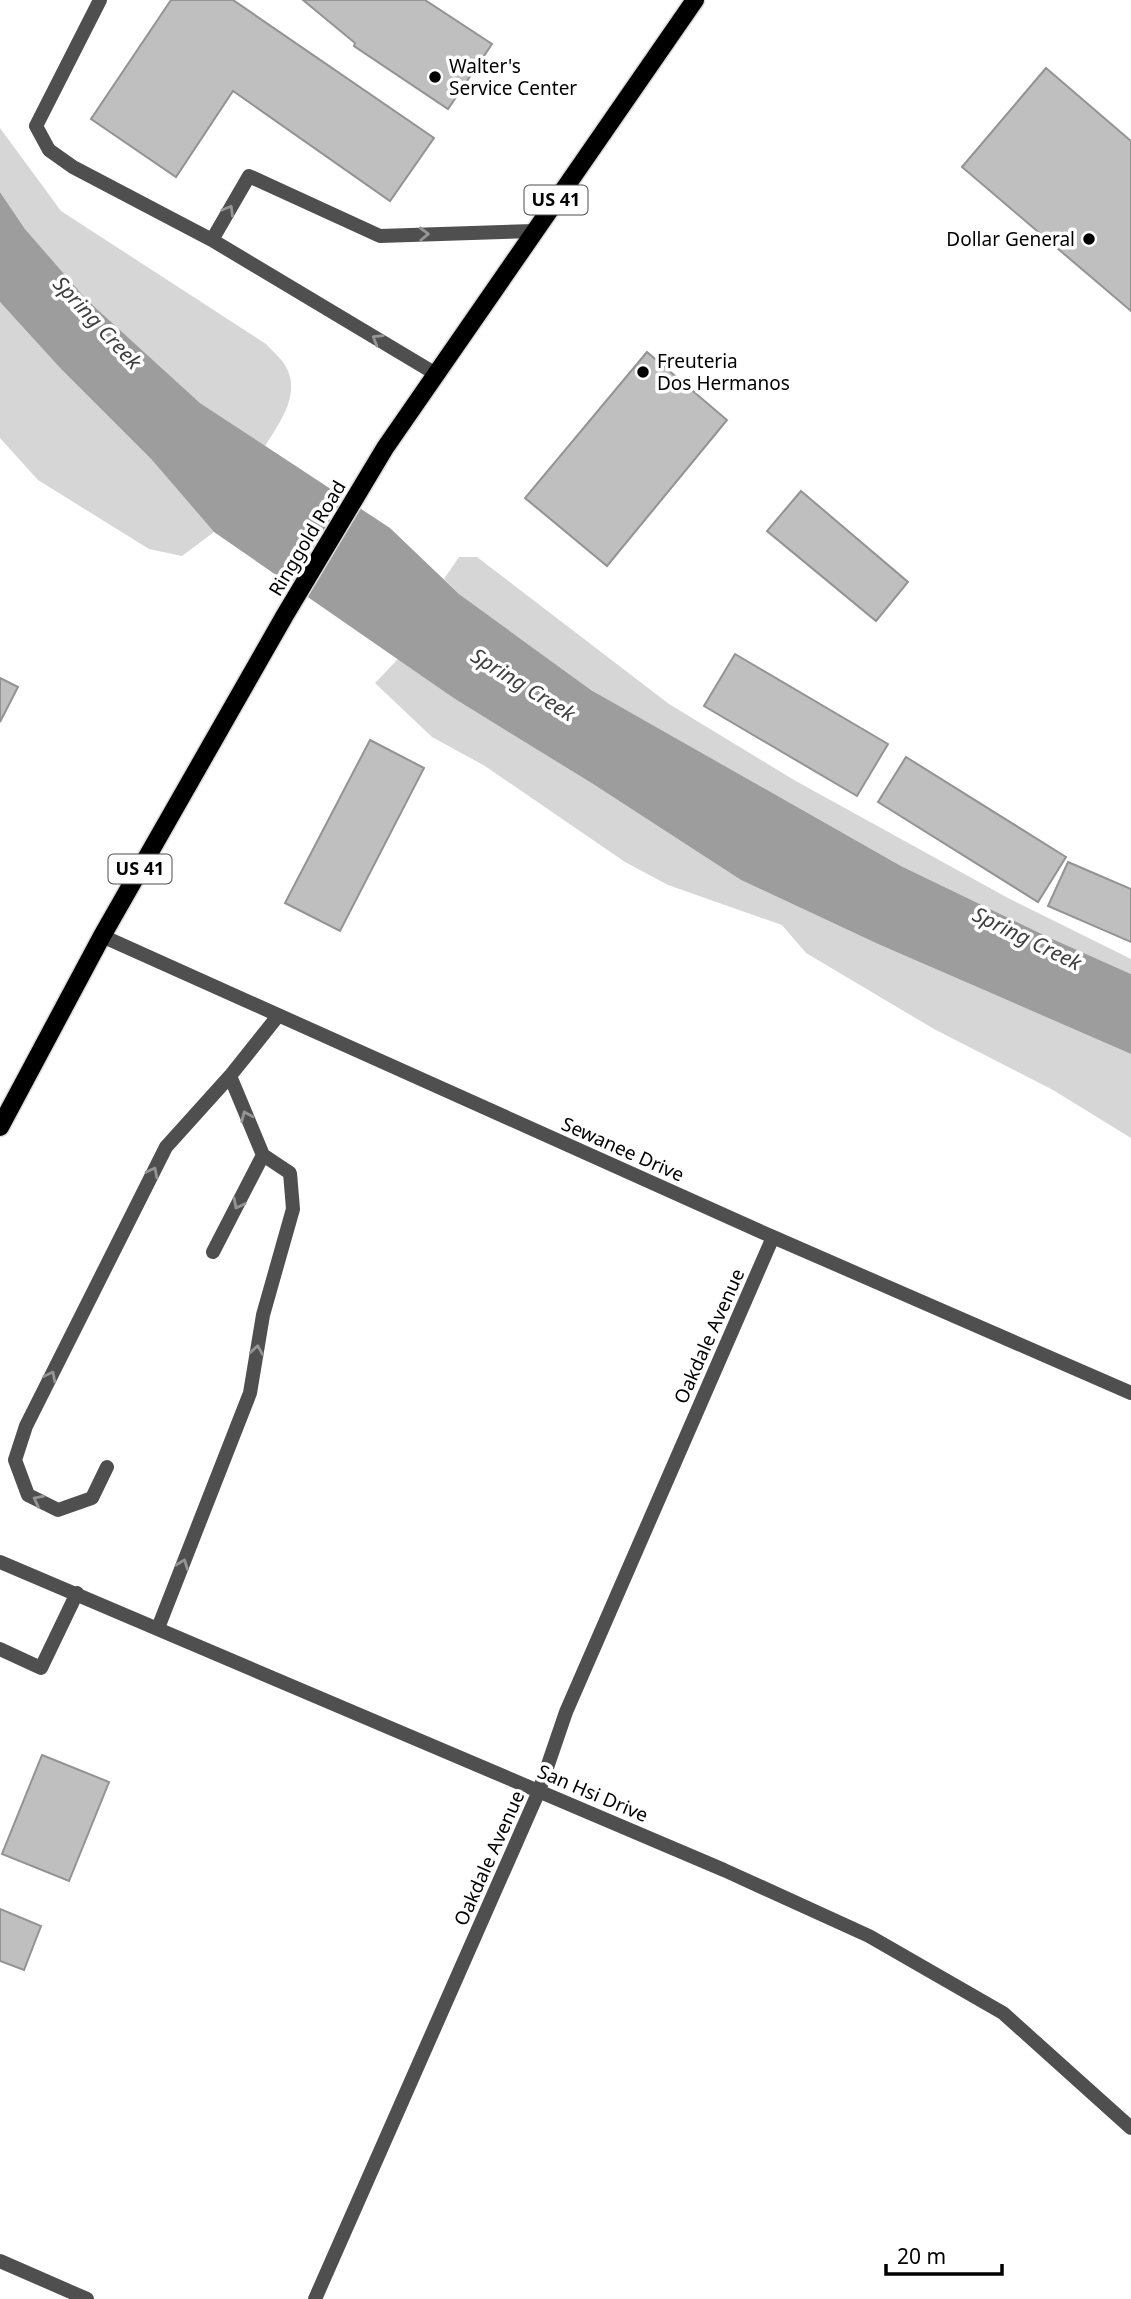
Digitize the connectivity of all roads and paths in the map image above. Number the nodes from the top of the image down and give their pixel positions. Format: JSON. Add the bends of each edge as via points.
{"nodes":[{"id":1,"x":100,"y":0,"type":"edge"},
{"id":2,"x":695,"y":0,"type":"edge"},
{"id":3,"x":534,"y":231,"type":"junction"},
{"id":4,"x":212,"y":240,"type":"junction"},
{"id":5,"x":436,"y":373,"type":"junction"},
{"id":6,"x":102,"y":936,"type":"junction"},
{"id":7,"x":278,"y":1016,"type":"junction"},
{"id":8,"x":230,"y":1076,"type":"junction"},
{"id":9,"x":0,"y":1127,"type":"edge"},
{"id":10,"x":263,"y":1156,"type":"junction"},
{"id":11,"x":773,"y":1237,"type":"junction"},
{"id":12,"x":214,"y":1252,"type":"dead end"},
{"id":13,"x":1131,"y":1393,"type":"edge"},
{"id":14,"x":107,"y":1466,"type":"dead end"},
{"id":15,"x":0,"y":1562,"type":"edge"},
{"id":16,"x":76,"y":1593,"type":"junction"},
{"id":17,"x":158,"y":1628,"type":"junction"},
{"id":18,"x":0,"y":1649,"type":"edge"},
{"id":19,"x":539,"y":1791,"type":"junction"},
{"id":20,"x":1131,"y":2127,"type":"edge"},
{"id":21,"x":0,"y":2261,"type":"edge"},
{"id":22,"x":87,"y":2299,"type":"edge"},
{"id":23,"x":315,"y":2299,"type":"edge"}],
"edges":[{"from":1,"to":4,"type":"street","via":[[36,126],[49,150],[73,167]]},
{"from":2,"to":3,"type":"main road","name":"Ringgold Road","number":"US 41"},
{"from":4,"to":3,"type":"street","one_way":true,"via":[[249,176],[380,236]]},
{"from":3,"to":5,"type":"main road","name":"Ringgold Road","number":"US 41"},
{"from":5,"to":4,"type":"street","one_way":true},
{"from":5,"to":6,"type":"main road","name":"Ringgold Road","number":"US 41","via":[[385,448],[285,615]]},
{"from":6,"to":7,"type":"street","name":"Sewanee Drive"},
{"from":6,"to":9,"type":"main road","name":"Ringgold Road","number":"US 41"},
{"from":7,"to":8,"type":"street"},
{"from":7,"to":11,"type":"street","name":"Sewanee Drive"},
{"from":10,"to":8,"type":"street","one_way":true},
{"from":14,"to":8,"type":"street","one_way":true,"via":[[92,1498],[58,1510],[28,1495],[15,1460],[26,1426],[166,1147]]},
{"from":10,"to":12,"type":"street","one_way":true},
{"from":17,"to":10,"type":"street","one_way":true,"via":[[250,1394],[263,1315],[293,1209],[290,1173]]},
{"from":11,"to":13,"type":"street","name":"Sewanee Drive"},
{"from":11,"to":19,"type":"street","name":"Oakdale Avenue","via":[[566,1712]]},
{"from":15,"to":16,"type":"street","name":"San Hsi Drive"},
{"from":16,"to":17,"type":"street","name":"San Hsi Drive"},
{"from":16,"to":18,"type":"street","via":[[41,1668]]},
{"from":17,"to":19,"type":"street","name":"San Hsi Drive"},
{"from":19,"to":20,"type":"street","name":"San Hsi Drive","via":[[869,1936],[1003,2013]]},
{"from":19,"to":23,"type":"street","name":"Oakdale Avenue"},
{"from":21,"to":22,"type":"street"}]}
